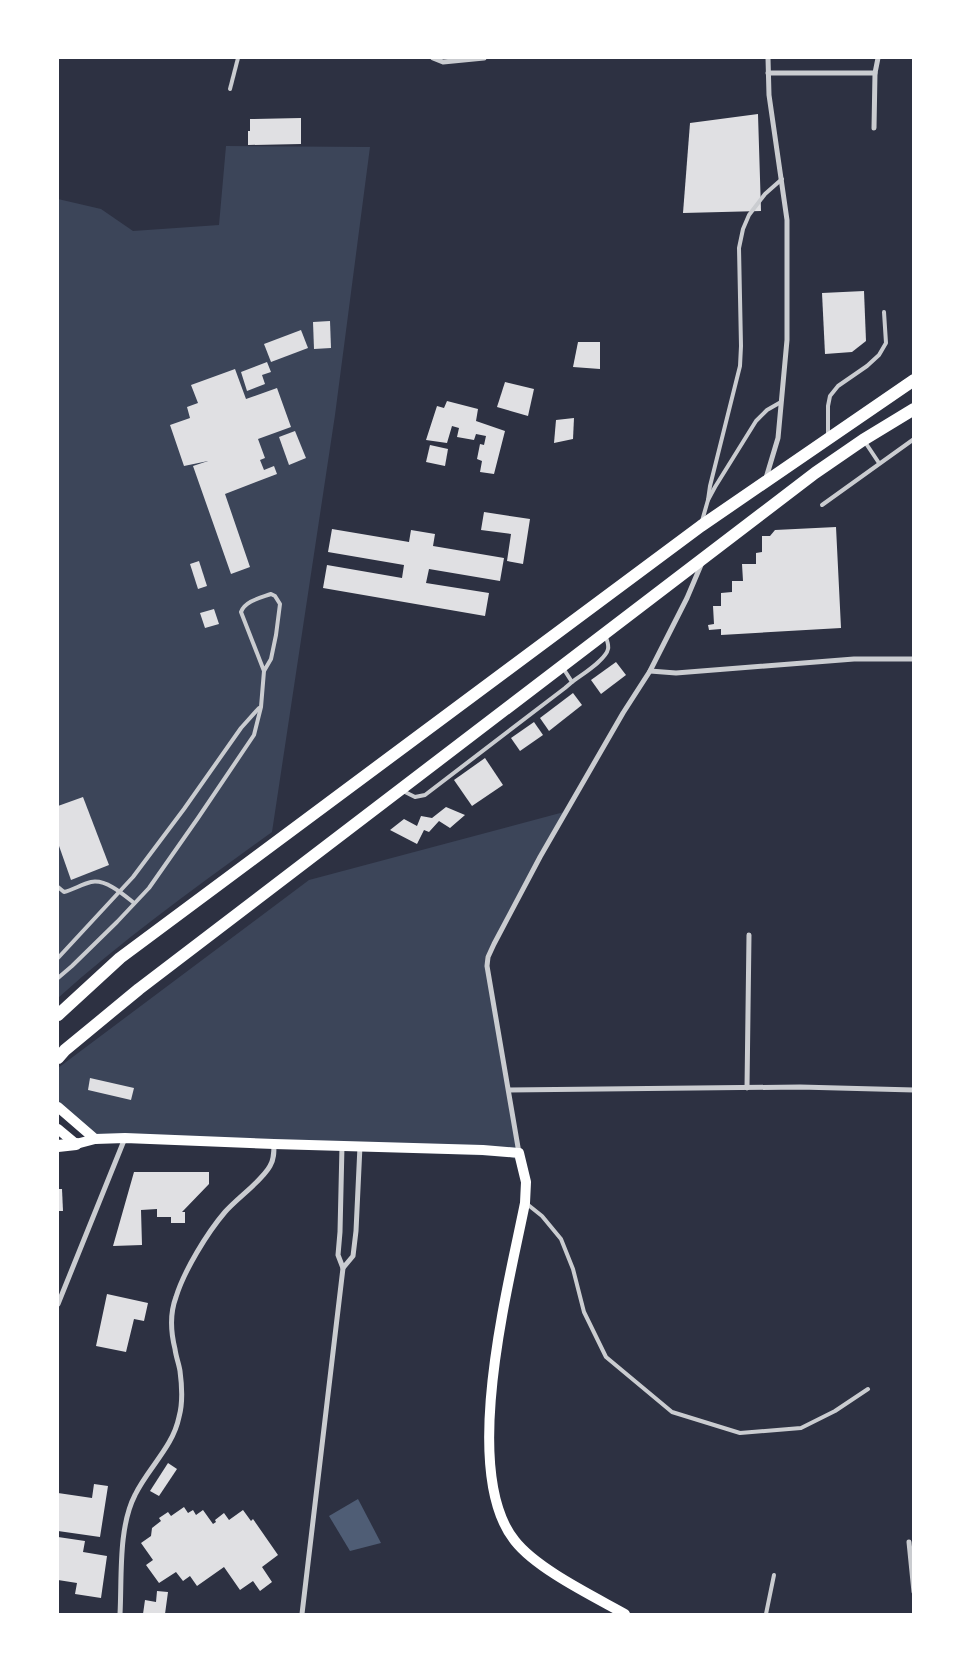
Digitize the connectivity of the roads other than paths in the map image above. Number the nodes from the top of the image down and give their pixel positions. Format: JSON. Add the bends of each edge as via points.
{"nodes":[{"id":1,"x":238,"y":58,"type":"edge"},
{"id":2,"x":433,"y":58,"type":"edge"},
{"id":3,"x":484,"y":58,"type":"edge"},
{"id":4,"x":768,"y":58,"type":"edge"},
{"id":5,"x":878,"y":58,"type":"edge"},
{"id":6,"x":768,"y":73,"type":"junction"},
{"id":7,"x":875,"y":73,"type":"junction"},
{"id":8,"x":230,"y":89,"type":"dead end"},
{"id":9,"x":874,"y":128,"type":"dead end"},
{"id":10,"x":782,"y":179,"type":"junction"},
{"id":11,"x":884,"y":312,"type":"dead end"},
{"id":12,"x":914,"y":380,"type":"edge"},
{"id":13,"x":781,"y":402,"type":"junction"},
{"id":14,"x":914,"y":409,"type":"edge"},
{"id":15,"x":828,"y":438,"type":"junction"},
{"id":16,"x":914,"y":439,"type":"edge"},
{"id":17,"x":863,"y":440,"type":"junction"},
{"id":18,"x":879,"y":463,"type":"junction"},
{"id":19,"x":764,"y":482,"type":"junction"},
{"id":20,"x":708,"y":500,"type":"junction"},
{"id":21,"x":822,"y":505,"type":"dead end"},
{"id":22,"x":701,"y":526,"type":"junction"},
{"id":23,"x":703,"y":560,"type":"junction"},
{"id":24,"x":605,"y":634,"type":"junction"},
{"id":25,"x":914,"y":659,"type":"edge"},
{"id":26,"x":563,"y":667,"type":"junction"},
{"id":27,"x":264,"y":671,"type":"junction"},
{"id":28,"x":650,"y":671,"type":"junction"},
{"id":29,"x":572,"y":682,"type":"junction"},
{"id":30,"x":261,"y":707,"type":"junction"},
{"id":31,"x":401,"y":790,"type":"junction"},
{"id":32,"x":58,"y":887,"type":"edge"},
{"id":33,"x":120,"y":892,"type":"junction"},
{"id":34,"x":134,"y":903,"type":"junction"},
{"id":35,"x":749,"y":935,"type":"dead end"},
{"id":36,"x":58,"y":958,"type":"edge"},
{"id":37,"x":58,"y":978,"type":"edge"},
{"id":38,"x":58,"y":1015,"type":"edge"},
{"id":39,"x":58,"y":1058,"type":"edge"},
{"id":40,"x":747,"y":1088,"type":"junction"},
{"id":41,"x":509,"y":1090,"type":"junction"},
{"id":42,"x":914,"y":1090,"type":"edge"},
{"id":43,"x":58,"y":1107,"type":"edge"},
{"id":44,"x":58,"y":1129,"type":"edge"},
{"id":45,"x":126,"y":1138,"type":"junction"},
{"id":46,"x":95,"y":1139,"type":"junction"},
{"id":47,"x":76,"y":1144,"type":"junction"},
{"id":48,"x":274,"y":1144,"type":"junction"},
{"id":49,"x":58,"y":1146,"type":"edge"},
{"id":50,"x":342,"y":1146,"type":"junction"},
{"id":51,"x":360,"y":1146,"type":"junction"},
{"id":52,"x":519,"y":1153,"type":"junction"},
{"id":53,"x":525,"y":1203,"type":"junction"},
{"id":54,"x":343,"y":1268,"type":"junction"},
{"id":55,"x":58,"y":1304,"type":"edge"},
{"id":56,"x":868,"y":1389,"type":"dead end"},
{"id":57,"x":909,"y":1542,"type":"dead end"},
{"id":58,"x":774,"y":1575,"type":"dead end"},
{"id":59,"x":914,"y":1592,"type":"edge"},
{"id":60,"x":120,"y":1614,"type":"edge"},
{"id":61,"x":302,"y":1614,"type":"edge"},
{"id":62,"x":625,"y":1614,"type":"edge"},
{"id":63,"x":766,"y":1614,"type":"edge"}],
"edges":[{"from":1,"to":8,"type":"lane"},
{"from":2,"to":3,"type":"street","via":[[442,62]]},
{"from":4,"to":6,"type":"street"},
{"from":5,"to":7,"type":"street"},
{"from":6,"to":7,"type":"street"},
{"from":6,"to":10,"type":"street"},
{"from":7,"to":9,"type":"street"},
{"from":10,"to":13,"type":"street","via":[[787,220],[787,340]]},
{"from":10,"to":20,"type":"lane","via":[[765,194],[743,229],[739,248],[740,366]]},
{"from":11,"to":15,"type":"lane","via":[[886,344],[879,355],[838,386],[830,396]]},
{"from":12,"to":15,"type":"main road"},
{"from":13,"to":19,"type":"street","via":[[778,438]]},
{"from":13,"to":20,"type":"lane","via":[[756,421]]},
{"from":14,"to":17,"type":"main road"},
{"from":15,"to":19,"type":"main road"},
{"from":16,"to":18,"type":"lane"},
{"from":17,"to":18,"type":"lane"},
{"from":17,"to":23,"type":"main road"},
{"from":18,"to":21,"type":"lane"},
{"from":19,"to":22,"type":"main road"},
{"from":20,"to":22,"type":"lane"},
{"from":22,"to":38,"type":"main road","via":[[120,958]]},
{"from":23,"to":24,"type":"main road"},
{"from":23,"to":28,"type":"street"},
{"from":24,"to":26,"type":"main road"},
{"from":24,"to":29,"type":"lane","via":[[608,651]]},
{"from":25,"to":28,"type":"street","via":[[854,659],[676,673]]},
{"from":26,"to":29,"type":"lane"},
{"from":26,"to":31,"type":"main road"},
{"from":27,"to":27,"type":"lane","via":[[241,612],[243,606],[271,594],[280,604],[275,646]]},
{"from":27,"to":30,"type":"lane"},
{"from":28,"to":41,"type":"street","via":[[540,857],[488,957]]},
{"from":29,"to":31,"type":"lane","via":[[425,795],[415,797]]},
{"from":30,"to":33,"type":"lane","via":[[241,728]]},
{"from":30,"to":34,"type":"lane","via":[[254,735],[149,888]]},
{"from":31,"to":39,"type":"main road","via":[[139,989]]},
{"from":32,"to":33,"type":"lane","via":[[64,892],[92,882],[103,883]]},
{"from":33,"to":34,"type":"lane"},
{"from":33,"to":36,"type":"lane"},
{"from":34,"to":37,"type":"lane"},
{"from":35,"to":40,"type":"street"},
{"from":40,"to":41,"type":"street"},
{"from":40,"to":42,"type":"street"},
{"from":41,"to":52,"type":"street"},
{"from":43,"to":46,"type":"main road"},
{"from":44,"to":47,"type":"main road"},
{"from":45,"to":46,"type":"main road"},
{"from":45,"to":48,"type":"main road"},
{"from":45,"to":55,"type":"street"},
{"from":46,"to":47,"type":"main road"},
{"from":47,"to":49,"type":"main road"},
{"from":48,"to":50,"type":"main road"},
{"from":48,"to":60,"type":"street","via":[[270,1166],[215,1224],[175,1298],[172,1319],[180,1371],[180,1415],[175,1434],[135,1495],[127,1516]]},
{"from":50,"to":51,"type":"main road"},
{"from":50,"to":54,"type":"street","via":[[338,1255]]},
{"from":51,"to":52,"type":"main road"},
{"from":51,"to":54,"type":"street","via":[[356,1232],[352,1256]]},
{"from":52,"to":53,"type":"main road","via":[[526,1182]]},
{"from":53,"to":56,"type":"lane","via":[[542,1216],[561,1239],[584,1312],[606,1357],[672,1412],[740,1433],[801,1428]]},
{"from":53,"to":62,"type":"main road","via":[[496,1350],[488,1440],[493,1490],[499,1513],[514,1540],[533,1559]]},
{"from":54,"to":61,"type":"street"},
{"from":57,"to":59,"type":"street"},
{"from":58,"to":63,"type":"lane"}]}
